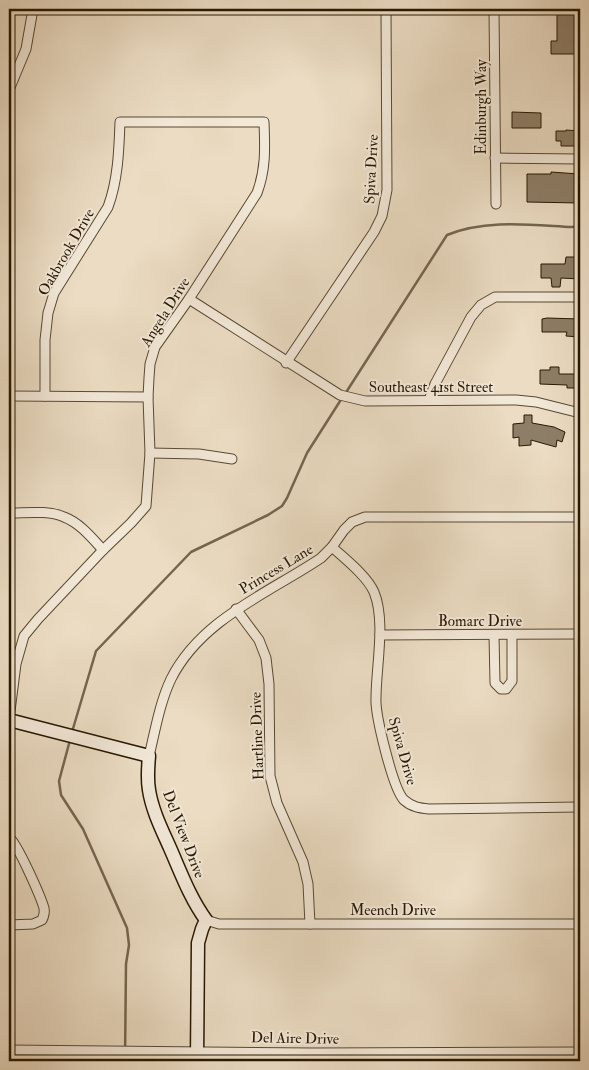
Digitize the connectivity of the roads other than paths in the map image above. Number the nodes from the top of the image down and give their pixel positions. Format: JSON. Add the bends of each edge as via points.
{"nodes":[{"id":1,"x":33,"y":9,"type":"edge"},
{"id":2,"x":386,"y":9,"type":"edge"},
{"id":3,"x":494,"y":9,"type":"edge"},
{"id":4,"x":9,"y":90,"type":"edge"},
{"id":5,"x":120,"y":122,"type":"joint"},
{"id":6,"x":495,"y":158,"type":"junction"},
{"id":7,"x":580,"y":159,"type":"edge"},
{"id":8,"x":496,"y":204,"type":"dead end"},
{"id":9,"x":580,"y":297,"type":"edge"},
{"id":10,"x":189,"y":299,"type":"junction"},
{"id":11,"x":286,"y":363,"type":"junction"},
{"id":12,"x":9,"y":396,"type":"edge"},
{"id":13,"x":45,"y":396,"type":"junction"},
{"id":14,"x":148,"y":397,"type":"junction"},
{"id":15,"x":429,"y":400,"type":"junction"},
{"id":16,"x":580,"y":413,"type":"edge"},
{"id":17,"x":150,"y":453,"type":"junction"},
{"id":18,"x":232,"y":459,"type":"dead end"},
{"id":19,"x":9,"y":513,"type":"edge"},
{"id":20,"x":580,"y":518,"type":"edge"},
{"id":21,"x":332,"y":547,"type":"junction"},
{"id":22,"x":104,"y":550,"type":"junction"},
{"id":23,"x":236,"y":609,"type":"junction"},
{"id":24,"x":580,"y":634,"type":"edge"},
{"id":25,"x":380,"y":635,"type":"junction"},
{"id":26,"x":494,"y":635,"type":"junction"},
{"id":27,"x":512,"y":635,"type":"junction"},
{"id":28,"x":9,"y":719,"type":"edge"},
{"id":29,"x":149,"y":756,"type":"junction"},
{"id":30,"x":580,"y":807,"type":"edge"},
{"id":31,"x":9,"y":837,"type":"edge"},
{"id":32,"x":206,"y":920,"type":"junction"},
{"id":33,"x":310,"y":924,"type":"junction"},
{"id":34,"x":580,"y":924,"type":"edge"},
{"id":35,"x":9,"y":925,"type":"edge"},
{"id":36,"x":9,"y":1050,"type":"edge"},
{"id":37,"x":58,"y":1051,"type":"junction"},
{"id":38,"x":580,"y":1052,"type":"edge"},
{"id":39,"x":198,"y":1056,"type":"edge"},
{"id":40,"x":312,"y":1057,"type":"edge"},
{"id":41,"x":56,"y":1061,"type":"edge"}],
"edges":[{"from":1,"to":4,"type":"street","via":[[26,49]]},
{"from":2,"to":11,"type":"street","name":"Spiva Drive","via":[[387,190],[382,216],[359,256]]},
{"from":3,"to":6,"type":"street","name":"Edinburgh Way"},
{"from":5,"to":10,"type":"street","name":"Angela Drive","via":[[264,122],[263,177],[257,193]]},
{"from":5,"to":13,"type":"street","name":"Oakbrook Drive","via":[[113,192],[108,207],[54,293],[48,313]]},
{"from":6,"to":7,"type":"street"},
{"from":6,"to":8,"type":"street","name":"Edinburgh Way"},
{"from":9,"to":15,"type":"street","via":[[495,297],[481,305],[471,317]]},
{"from":10,"to":11,"type":"street","name":"Southeast 41st Street"},
{"from":10,"to":14,"type":"street","name":"Angela Drive","via":[[155,347],[150,364]]},
{"from":11,"to":15,"type":"street","name":"Southeast 41st Street","via":[[340,395],[365,401]]},
{"from":12,"to":13,"type":"street"},
{"from":13,"to":14,"type":"street"},
{"from":14,"to":17,"type":"street","name":"Angela Drive"},
{"from":15,"to":16,"type":"street","name":"Southeast 41st Street","via":[[516,400]]},
{"from":17,"to":18,"type":"street","via":[[199,454]]},
{"from":17,"to":22,"type":"street","name":"Angela Drive","via":[[146,506]]},
{"from":19,"to":22,"type":"street","via":[[64,516]]},
{"from":20,"to":21,"type":"street","name":"Princess Lane","via":[[365,518],[352,522]]},
{"from":21,"to":23,"type":"street","name":"Princess Lane","via":[[309,566]]},
{"from":21,"to":25,"type":"street","name":"Spiva Drive","via":[[373,591],[378,605]]},
{"from":22,"to":28,"type":"street","name":"Angela Drive","via":[[24,636],[16,664]]},
{"from":23,"to":29,"type":"street","name":"Princess Lane","via":[[185,656],[171,679]]},
{"from":23,"to":33,"type":"street","name":"Hartline Drive","via":[[260,640],[266,658],[270,776],[308,884]]},
{"from":24,"to":27,"type":"street","name":"Bomarc Drive"},
{"from":25,"to":26,"type":"street","name":"Bomarc Drive"},
{"from":25,"to":30,"type":"street","name":"Spiva Drive","via":[[376,700],[392,772],[403,799],[414,807],[429,809]]},
{"from":26,"to":27,"type":"street","name":"Bomarc Drive"},
{"from":26,"to":27,"type":"street","via":[[495,683],[500,689],[506,689],[512,681]]},
{"from":28,"to":29,"type":"street"},
{"from":29,"to":32,"type":"street","name":"Del View Drive","via":[[149,792],[157,817],[197,908]]},
{"from":31,"to":35,"type":"street","via":[[16,845],[44,908],[42,920],[33,924]]},
{"from":32,"to":33,"type":"street","name":"Meench Drive","via":[[219,924]]},
{"from":32,"to":39,"type":"street","via":[[198,942]]},
{"from":33,"to":34,"type":"street","name":"Meench Drive"},
{"from":36,"to":37,"type":"street","name":"Del Aire Drive"},
{"from":37,"to":39,"type":"street","name":"Del Aire Drive","via":[[131,1051]]},
{"from":37,"to":41,"type":"street"},
{"from":38,"to":40,"type":"street","name":"Del Aire Drive"},
{"from":39,"to":40,"type":"street","name":"Del Aire Drive"}]}
